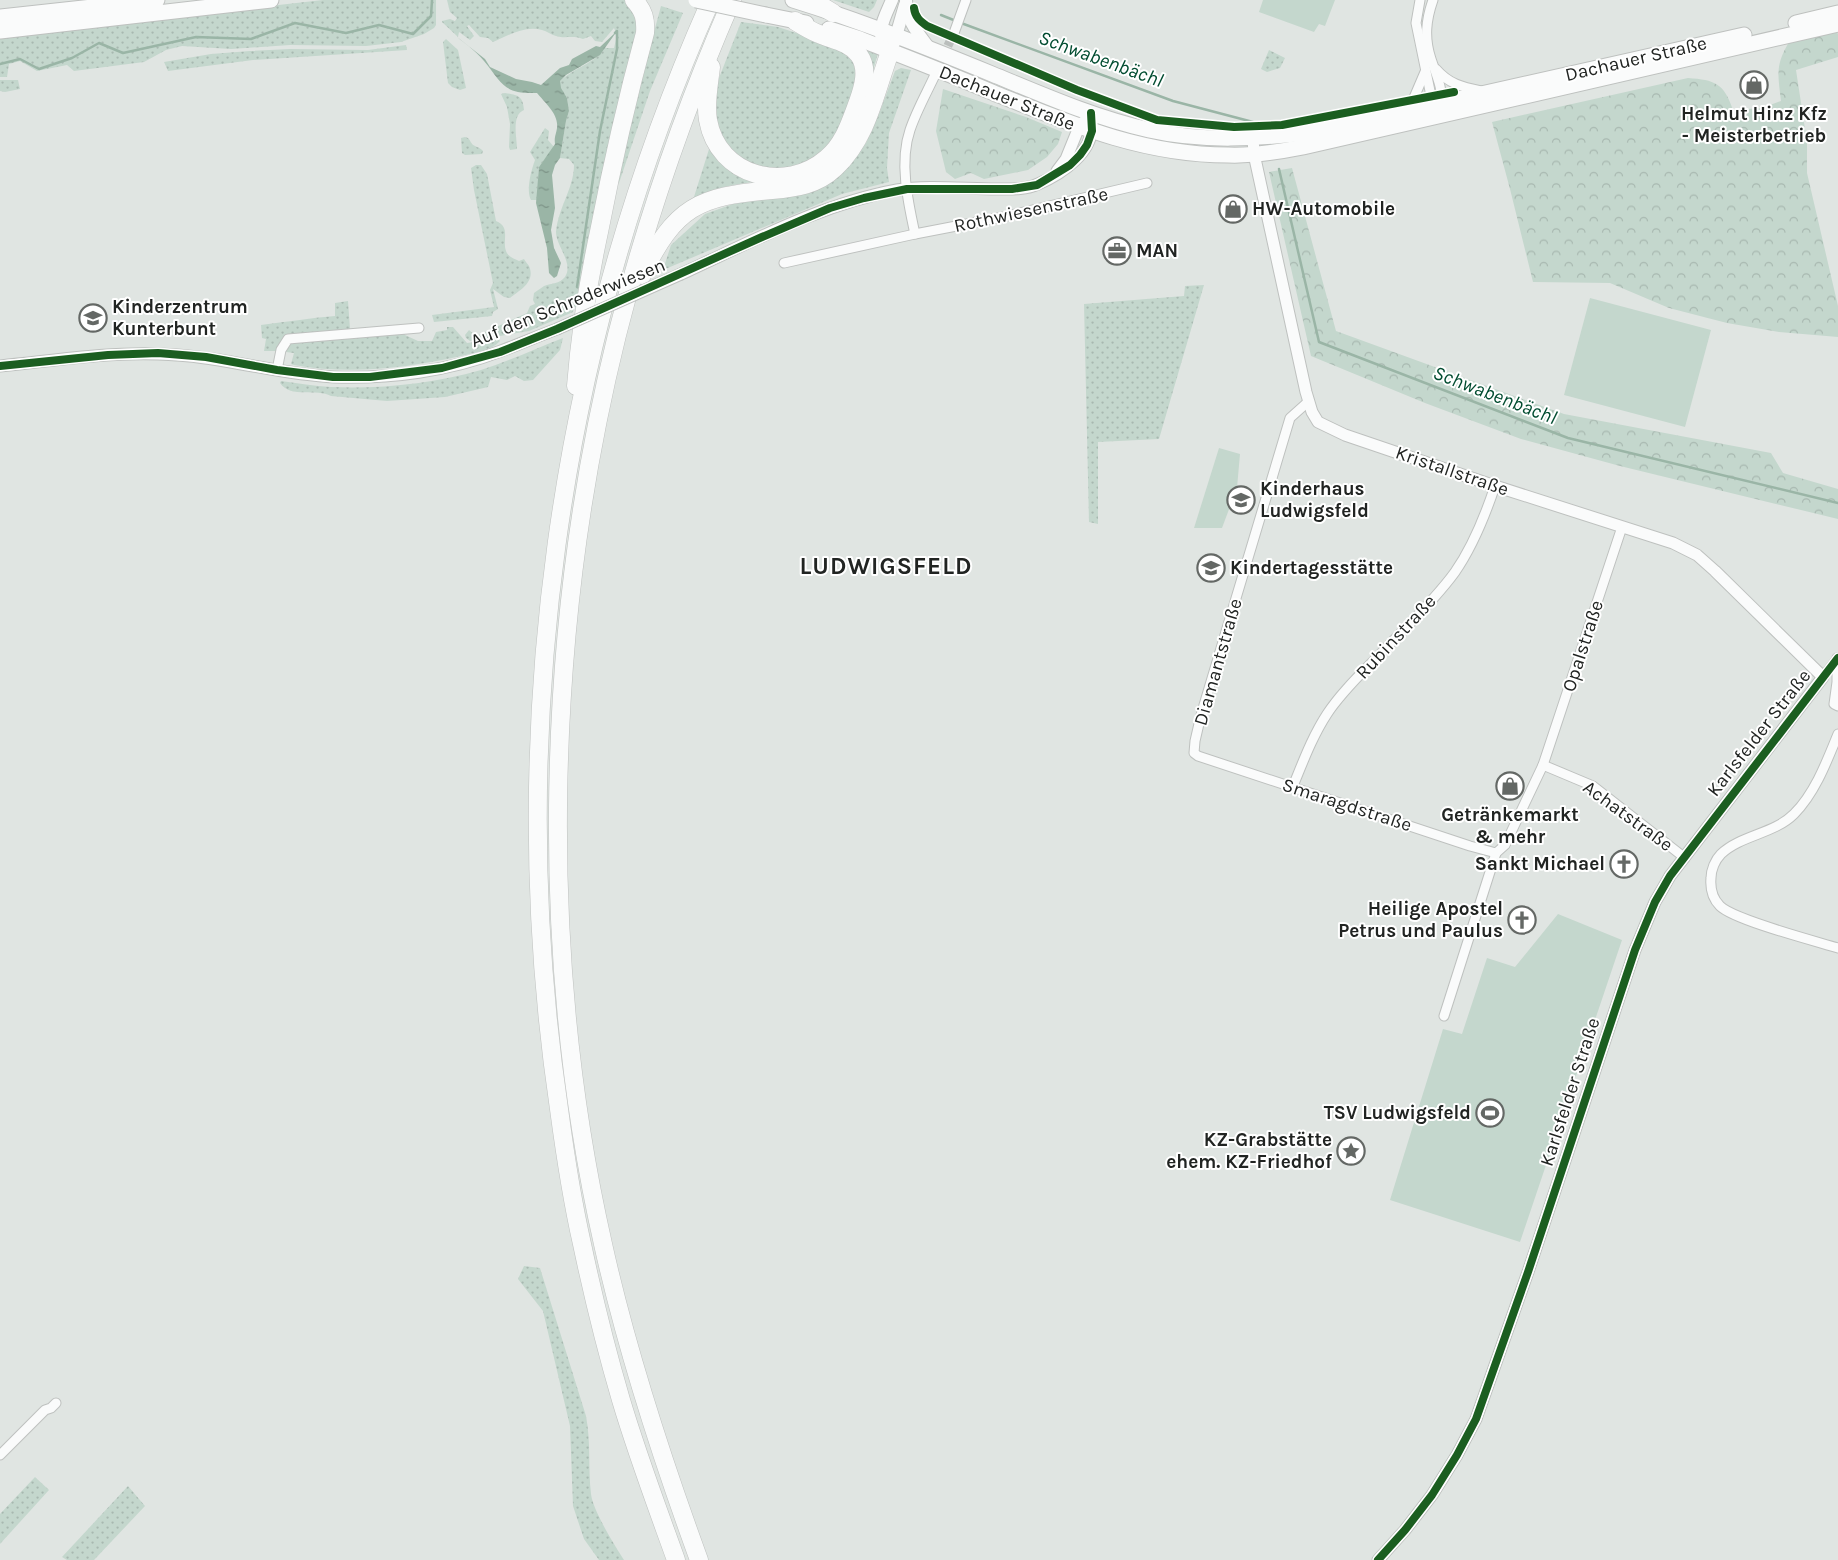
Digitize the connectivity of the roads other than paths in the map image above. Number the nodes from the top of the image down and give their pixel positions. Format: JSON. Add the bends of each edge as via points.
{"nodes":[{"id":1,"x":157,"y":0,"type":"edge"},
{"id":2,"x":271,"y":0,"type":"edge"},
{"id":3,"x":634,"y":0,"type":"edge"},
{"id":4,"x":696,"y":0,"type":"edge"},
{"id":5,"x":711,"y":0,"type":"edge"},
{"id":6,"x":732,"y":0,"type":"edge"},
{"id":7,"x":793,"y":0,"type":"edge"},
{"id":8,"x":812,"y":0,"type":"edge"},
{"id":9,"x":892,"y":0,"type":"edge"},
{"id":10,"x":906,"y":0,"type":"edge"},
{"id":11,"x":1420,"y":0,"type":"edge"},
{"id":12,"x":1434,"y":0,"type":"edge"},
{"id":13,"x":964,"y":4,"type":"edge"},
{"id":14,"x":833,"y":12,"type":"junction"},
{"id":15,"x":1838,"y":13,"type":"edge"},
{"id":16,"x":0,"y":17,"type":"edge"},
{"id":17,"x":795,"y":22,"type":"junction"},
{"id":18,"x":1838,"y":24,"type":"edge"},
{"id":19,"x":880,"y":29,"type":"junction"},
{"id":20,"x":0,"y":31,"type":"edge"},
{"id":21,"x":954,"y":33,"type":"tunnel mouth"},
{"id":22,"x":714,"y":42,"type":"junction"},
{"id":23,"x":891,"y":46,"type":"junction"},
{"id":24,"x":929,"y":48,"type":"junction"},
{"id":25,"x":1425,"y":69,"type":"junction"},
{"id":26,"x":1436,"y":69,"type":"junction"},
{"id":27,"x":934,"y":77,"type":"dead end"},
{"id":28,"x":1488,"y":92,"type":"junction"},
{"id":29,"x":1439,"y":107,"type":"junction"},
{"id":30,"x":1403,"y":111,"type":"junction"},
{"id":31,"x":1091,"y":113,"type":"junction"},
{"id":32,"x":1086,"y":129,"type":"junction"},
{"id":33,"x":1253,"y":138,"type":"junction"},
{"id":34,"x":1254,"y":154,"type":"junction"},
{"id":35,"x":1147,"y":183,"type":"dead end"},
{"id":36,"x":907,"y":189,"type":"junction"},
{"id":37,"x":915,"y":234,"type":"junction"},
{"id":38,"x":784,"y":263,"type":"dead end"},
{"id":39,"x":622,"y":319,"type":"junction"},
{"id":40,"x":419,"y":328,"type":"dead end"},
{"id":41,"x":0,"y":366,"type":"edge"},
{"id":42,"x":277,"y":370,"type":"junction"},
{"id":43,"x":1308,"y":401,"type":"junction"},
{"id":44,"x":572,"y":450,"type":"junction"},
{"id":45,"x":1495,"y":486,"type":"junction"},
{"id":46,"x":1622,"y":527,"type":"junction"},
{"id":47,"x":1838,"y":658,"type":"edge"},
{"id":48,"x":1823,"y":677,"type":"junction"},
{"id":49,"x":1838,"y":706,"type":"edge"},
{"id":50,"x":1838,"y":734,"type":"edge"},
{"id":51,"x":1198,"y":756,"type":"joint"},
{"id":52,"x":1543,"y":766,"type":"junction"},
{"id":53,"x":1293,"y":786,"type":"junction"},
{"id":54,"x":1496,"y":853,"type":"junction"},
{"id":55,"x":1685,"y":858,"type":"junction"},
{"id":56,"x":1838,"y":948,"type":"edge"},
{"id":57,"x":1444,"y":1016,"type":"dead end"},
{"id":58,"x":56,"y":1403,"type":"dead end"},
{"id":59,"x":0,"y":1455,"type":"edge"},
{"id":60,"x":676,"y":1560,"type":"edge"},
{"id":61,"x":698,"y":1560,"type":"edge"},
{"id":62,"x":1378,"y":1560,"type":"edge"}],
"edges":[{"from":1,"to":16,"type":"main road"},
{"from":2,"to":20,"type":"main road"},
{"from":3,"to":44,"type":"highway","via":[[643,9],[645,33],[616,149],[591,270],[579,341]]},
{"from":4,"to":17,"type":"main road","name":"Dachauer Straße","bridge":true},
{"from":5,"to":44,"type":"highway","via":[[673,90],[627,223],[582,396]]},
{"from":6,"to":22,"type":"highway"},
{"from":7,"to":14,"type":"main road","name":"Dachauer Straße"},
{"from":8,"to":14,"type":"highway"},
{"from":9,"to":19,"type":"main road"},
{"from":10,"to":23,"type":"main road"},
{"from":10,"to":24,"type":"main road","via":[[911,23]]},
{"from":11,"to":25,"type":"street","via":[[1416,24]]},
{"from":12,"to":26,"type":"street","via":[[1426,28]]},
{"from":13,"to":21,"type":"street"},
{"from":14,"to":19,"type":"main road","name":"Dachauer Straße"},
{"from":15,"to":28,"type":"main road","name":"Dachauer Straße"},
{"from":17,"to":22,"type":"highway","via":[[847,45],[862,62],[865,76],[855,111],[840,144],[818,166],[793,176],[765,177],[745,169],[726,156],[714,138],[707,106]]},
{"from":17,"to":23,"type":"main road","name":"Dachauer Straße"},
{"from":18,"to":29,"type":"main road","name":"Dachauer Straße"},
{"from":19,"to":23,"type":"main road","name":"Dachauer Straße"},
{"from":22,"to":39,"type":"highway","via":[[671,156]]},
{"from":23,"to":24,"type":"main road","name":"Dachauer Straße"},
{"from":23,"to":32,"type":"main road","name":"Dachauer Straße"},
{"from":23,"to":39,"type":"highway","via":[[863,128],[853,147],[834,169],[810,184],[726,195],[691,209],[661,240]]},
{"from":24,"to":31,"type":"main road","name":"Dachauer Straße"},
{"from":25,"to":29,"type":"street"},
{"from":25,"to":30,"type":"street","via":[[1413,100]]},
{"from":26,"to":28,"type":"street","via":[[1456,85]]},
{"from":26,"to":29,"type":"street"},
{"from":27,"to":36,"type":"street","via":[[910,131],[905,155]]},
{"from":28,"to":29,"type":"main road","name":"Dachauer Straße"},
{"from":29,"to":30,"type":"main road","name":"Dachauer Straße"},
{"from":29,"to":34,"type":"main road","name":"Dachauer Straße","via":[[1303,147]]},
{"from":30,"to":33,"type":"main road","name":"Dachauer Straße","via":[[1312,132]]},
{"from":31,"to":32,"type":"street","name":"Auf den Schrederwiesen"},
{"from":31,"to":33,"type":"main road","name":"Dachauer Straße","via":[[1150,130],[1205,137]]},
{"from":32,"to":34,"type":"main road","name":"Dachauer Straße","via":[[1173,151],[1213,155]]},
{"from":32,"to":36,"type":"street","name":"Auf den Schrederwiesen","via":[[1052,176],[1037,185],[1023,188]]},
{"from":33,"to":34,"type":"street","name":"Kristallstraße"},
{"from":34,"to":43,"type":"street","name":"Kristallstraße"},
{"from":35,"to":37,"type":"street","name":"Rothwiesenstraße"},
{"from":36,"to":37,"type":"street"},
{"from":36,"to":42,"type":"street","name":"Auf den Schrederwiesen","bridge":true,"via":[[830,208],[491,355],[442,368],[370,376],[333,377]]},
{"from":37,"to":38,"type":"street","name":"Rothwiesenstraße"},
{"from":39,"to":61,"type":"highway","via":[[591,459],[566,648],[559,791],[562,940],[571,1052],[602,1241],[646,1407]]},
{"from":40,"to":42,"type":"street","via":[[288,339]]},
{"from":41,"to":42,"type":"street","name":"Auf den Schrederwiesen","via":[[108,355],[158,354],[206,357]]},
{"from":43,"to":45,"type":"street","name":"Kristallstraße","via":[[1314,417],[1326,427]]},
{"from":43,"to":51,"type":"street","name":"Diamantstraße","via":[[1290,418],[1287,426],[1201,715],[1194,753]]},
{"from":44,"to":60,"type":"highway","via":[[553,572],[541,699],[538,818],[543,974],[552,1063],[581,1240],[621,1400]]},
{"from":45,"to":46,"type":"street","name":"Kristallstraße"},
{"from":45,"to":53,"type":"street","name":"Rubinstraße","via":[[1483,521],[1454,572],[1327,713]]},
{"from":46,"to":48,"type":"street","name":"Kristallstraße","via":[[1673,543],[1697,555]]},
{"from":46,"to":52,"type":"street","name":"Opalstraße"},
{"from":47,"to":48,"type":"street","name":"Karlsfelder Straße"},
{"from":47,"to":49,"type":"street","via":[[1834,704]]},
{"from":48,"to":55,"type":"street","name":"Karlsfelder Straße"},
{"from":50,"to":56,"type":"street","via":[[1827,763],[1794,814],[1720,855],[1714,865],[1711,882],[1714,899],[1722,908]]},
{"from":51,"to":53,"type":"street","name":"Smaragdstraße"},
{"from":52,"to":54,"type":"street","name":"Opalstraße","via":[[1505,845]]},
{"from":52,"to":55,"type":"street","name":"Achatstraße","via":[[1593,786]]},
{"from":53,"to":54,"type":"street","name":"Smaragdstraße"},
{"from":54,"to":57,"type":"street","name":"Opalstraße"},
{"from":55,"to":62,"type":"street","name":"Karlsfelder Straße","via":[[1654,902],[1635,950],[1476,1419],[1432,1495]]},
{"from":58,"to":59,"type":"street"}]}
